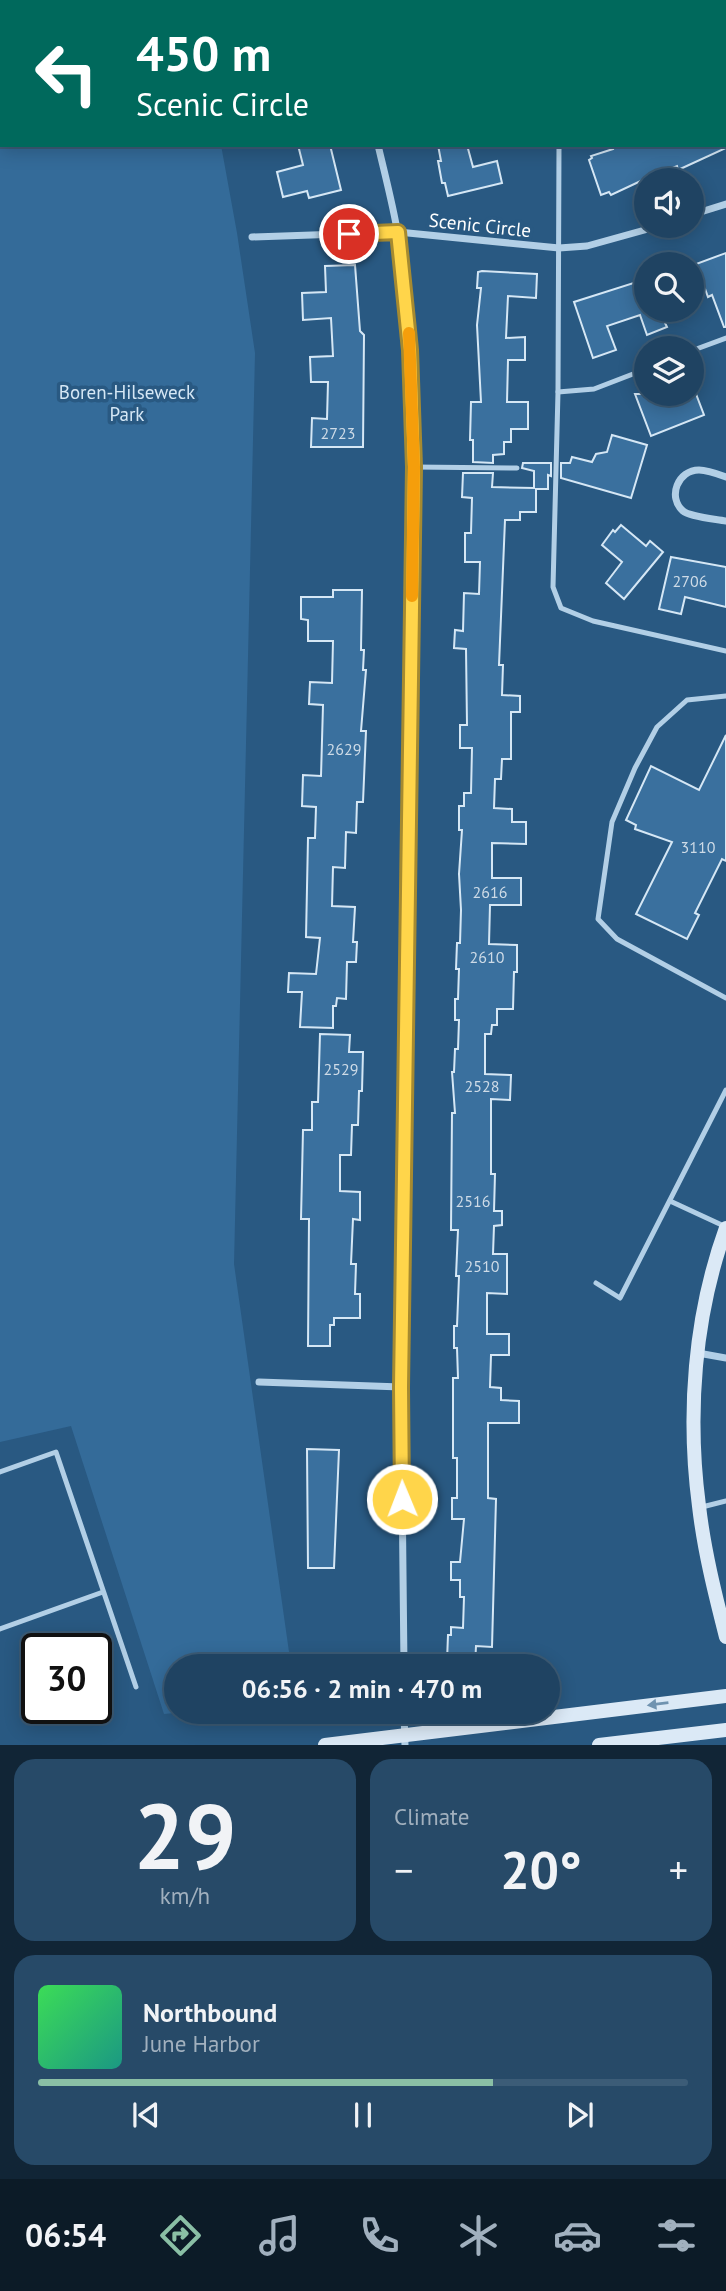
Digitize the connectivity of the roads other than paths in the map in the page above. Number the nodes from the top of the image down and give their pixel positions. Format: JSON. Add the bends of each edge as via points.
{"nodes":[{"id":1,"x":378,"y":147,"type":"edge"},
{"id":2,"x":559,"y":147,"type":"edge"},
{"id":3,"x":726,"y":204,"type":"edge"},
{"id":4,"x":704,"y":211,"type":"edge"},
{"id":5,"x":398,"y":232,"type":"junction"},
{"id":6,"x":634,"y":233,"type":"edge"},
{"id":7,"x":252,"y":237,"type":"dead end"},
{"id":8,"x":559,"y":248,"type":"junction"},
{"id":9,"x":726,"y":338,"type":"edge"},
{"id":10,"x":704,"y":346,"type":"edge"},
{"id":11,"x":634,"y":374,"type":"edge"},
{"id":12,"x":558,"y":392,"type":"junction"},
{"id":13,"x":414,"y":467,"type":"junction"},
{"id":14,"x":517,"y":468,"type":"dead end"},
{"id":15,"x":726,"y":477,"type":"edge"},
{"id":16,"x":726,"y":521,"type":"edge"},
{"id":17,"x":726,"y":651,"type":"edge"},
{"id":18,"x":726,"y":696,"type":"edge"},
{"id":19,"x":726,"y":998,"type":"edge"},
{"id":20,"x":726,"y":1090,"type":"edge"},
{"id":21,"x":670,"y":1201,"type":"junction"},
{"id":22,"x":726,"y":1228,"type":"edge"},
{"id":23,"x":596,"y":1283,"type":"dead end"},
{"id":24,"x":697,"y":1353,"type":"junction"},
{"id":25,"x":726,"y":1358,"type":"edge"},
{"id":26,"x":259,"y":1382,"type":"dead end"},
{"id":27,"x":401,"y":1387,"type":"junction"},
{"id":28,"x":0,"y":1472,"type":"edge"},
{"id":29,"x":726,"y":1501,"type":"edge"},
{"id":30,"x":699,"y":1507,"type":"junction"},
{"id":31,"x":103,"y":1592,"type":"junction"},
{"id":32,"x":0,"y":1629,"type":"edge"},
{"id":33,"x":726,"y":1637,"type":"edge"},
{"id":34,"x":404,"y":1654,"type":"edge"},
{"id":35,"x":136,"y":1687,"type":"dead end"},
{"id":36,"x":726,"y":1696,"type":"edge"},
{"id":37,"x":726,"y":1730,"type":"edge"},
{"id":38,"x":405,"y":1740,"type":"edge"},
{"id":39,"x":325,"y":1745,"type":"edge"},
{"id":40,"x":599,"y":1745,"type":"edge"}],
"edges":[{"from":1,"to":5,"type":"street"},
{"from":2,"to":8,"type":"lane"},
{"from":3,"to":4,"type":"street"},
{"from":5,"to":7,"type":"street","name":"Scenic Circle"},
{"from":5,"to":8,"type":"street","name":"Scenic Circle"},
{"from":5,"to":13,"type":"street","via":[[410,350]]},
{"from":6,"to":8,"type":"street","name":"Scenic Circle","via":[[587,246]]},
{"from":8,"to":12,"type":"lane"},
{"from":9,"to":10,"type":"lane"},
{"from":11,"to":12,"type":"lane","via":[[594,389]]},
{"from":12,"to":17,"type":"lane","via":[[553,587],[561,608],[593,621]]},
{"from":13,"to":14,"type":"lane"},
{"from":13,"to":27,"type":"street"},
{"from":15,"to":16,"type":"street","via":[[687,472],[675,492],[684,513]]},
{"from":18,"to":19,"type":"lane","via":[[687,700],[657,727],[612,822],[598,919],[617,939]]},
{"from":20,"to":21,"type":"lane"},
{"from":21,"to":22,"type":"lane"},
{"from":21,"to":23,"type":"lane","via":[[620,1298]]},
{"from":22,"to":24,"type":"main road","via":[[710,1279]]},
{"from":24,"to":25,"type":"street"},
{"from":24,"to":30,"type":"main road","via":[[694,1460]]},
{"from":26,"to":27,"type":"street"},
{"from":27,"to":34,"type":"street"},
{"from":28,"to":31,"type":"lane","via":[[56,1452]]},
{"from":29,"to":30,"type":"lane"},
{"from":30,"to":33,"type":"main road"},
{"from":31,"to":32,"type":"lane"},
{"from":31,"to":35,"type":"lane"},
{"from":36,"to":38,"type":"main road","one_way":true},
{"from":37,"to":40,"type":"main road"},
{"from":38,"to":39,"type":"main road"}]}
